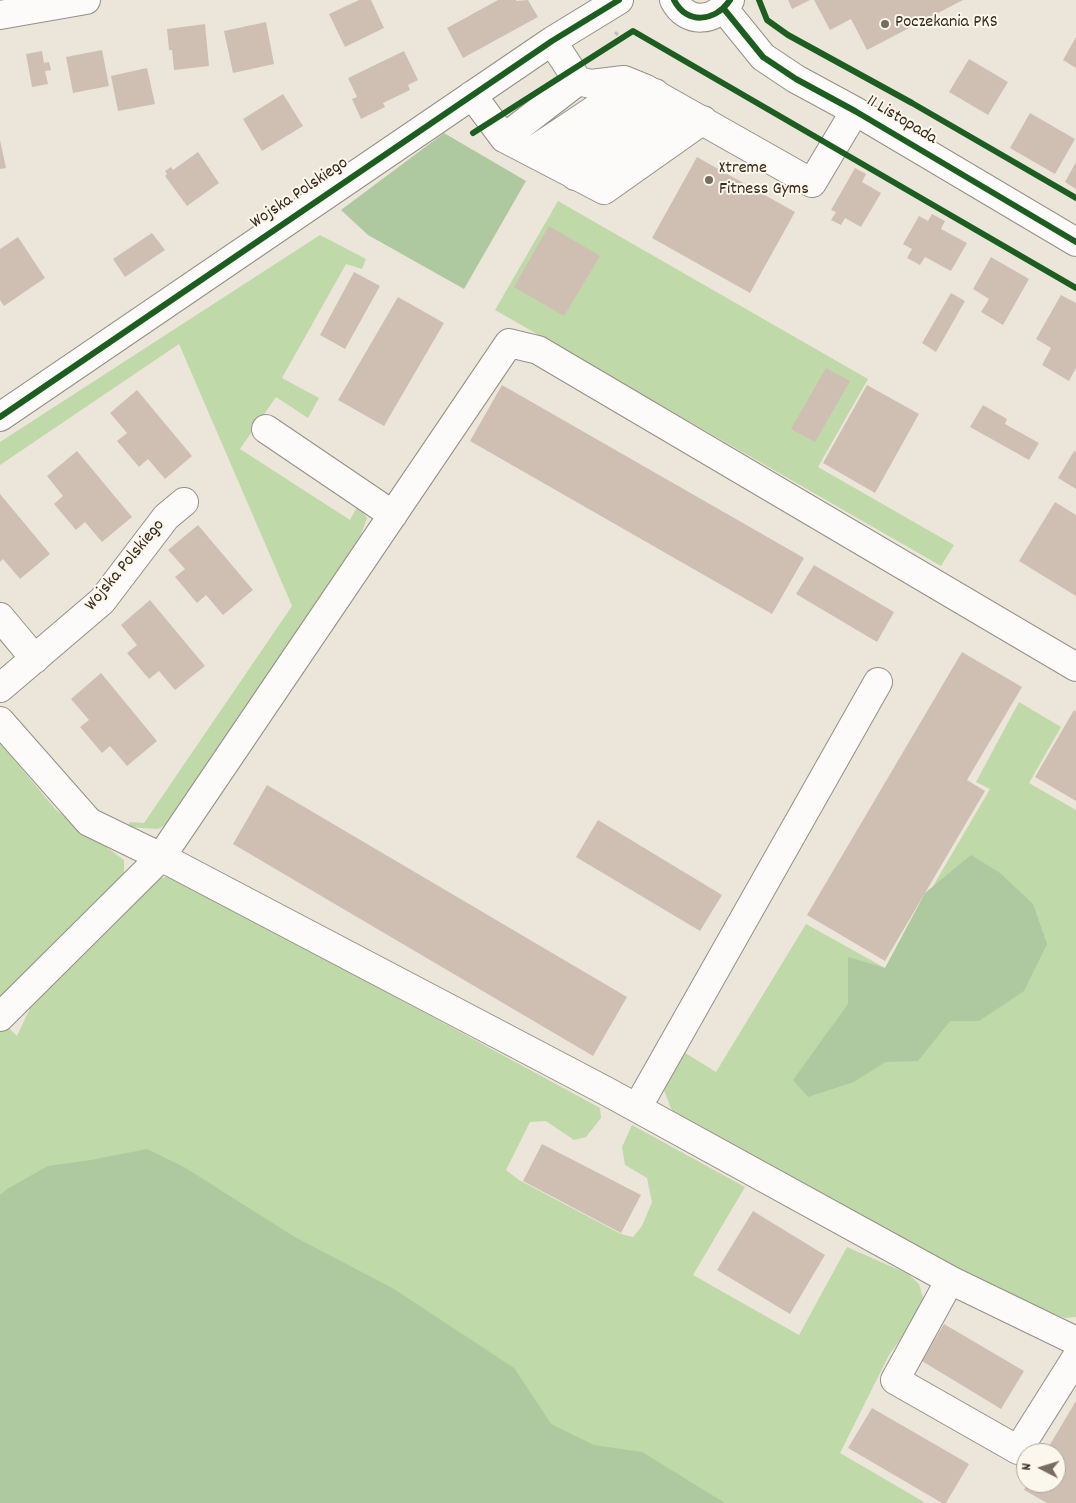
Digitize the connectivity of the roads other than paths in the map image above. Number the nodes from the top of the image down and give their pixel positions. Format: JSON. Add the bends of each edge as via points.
{"nodes":[{"id":1,"x":86,"y":0,"type":"edge"},
{"id":2,"x":619,"y":0,"type":"edge"},
{"id":3,"x":674,"y":0,"type":"edge"},
{"id":4,"x":727,"y":5,"type":"edge"},
{"id":5,"x":0,"y":15,"type":"edge"},
{"id":6,"x":552,"y":41,"type":"junction"},
{"id":7,"x":578,"y":81,"type":"junction"},
{"id":8,"x":655,"y":94,"type":"junction"},
{"id":9,"x":472,"y":95,"type":"junction"},
{"id":10,"x":855,"y":111,"type":"junction"},
{"id":11,"x":703,"y":120,"type":"junction"},
{"id":12,"x":504,"y":138,"type":"junction"},
{"id":13,"x":553,"y":164,"type":"junction"},
{"id":14,"x":1076,"y":242,"type":"edge"},
{"id":15,"x":0,"y":417,"type":"edge"},
{"id":16,"x":266,"y":429,"type":"dead end"},
{"id":17,"x":184,"y":502,"type":"dead end"},
{"id":18,"x":393,"y":514,"type":"junction"},
{"id":19,"x":0,"y":617,"type":"edge"},
{"id":20,"x":35,"y":659,"type":"junction"},
{"id":21,"x":1076,"y":667,"type":"edge"},
{"id":22,"x":878,"y":682,"type":"dead end"},
{"id":23,"x":0,"y":688,"type":"edge"},
{"id":24,"x":0,"y":721,"type":"edge"},
{"id":25,"x":161,"y":857,"type":"junction"},
{"id":26,"x":0,"y":1017,"type":"edge"},
{"id":27,"x":637,"y":1108,"type":"junction"},
{"id":28,"x":950,"y":1280,"type":"junction"},
{"id":29,"x":1076,"y":1341,"type":"edge"},
{"id":30,"x":1076,"y":1358,"type":"edge"}],
"edges":[{"from":1,"to":5,"type":"street"},
{"from":2,"to":6,"type":"street","name":"Wojska Polskiego"},
{"from":3,"to":4,"type":"street","via":[[684,13],[697,18],[712,16]]},
{"from":4,"to":10,"type":"street","name":"11 Listopada","via":[[763,57]]},
{"from":6,"to":7,"type":"street"},
{"from":6,"to":9,"type":"street","name":"Wojska Polskiego"},
{"from":7,"to":8,"type":"street","via":[[591,84],[624,80]]},
{"from":7,"to":12,"type":"street"},
{"from":8,"to":11,"type":"street"},
{"from":8,"to":13,"type":"street"},
{"from":8,"to":13,"type":"street"},
{"from":9,"to":12,"type":"street"},
{"from":9,"to":15,"type":"street","name":"Wojska Polskiego"},
{"from":10,"to":11,"type":"street","via":[[812,182]]},
{"from":10,"to":14,"type":"street","name":"11 Listopada"},
{"from":11,"to":13,"type":"street","via":[[604,190]]},
{"from":12,"to":13,"type":"street"},
{"from":16,"to":18,"type":"street"},
{"from":17,"to":20,"type":"street","name":"Wojska Polskiego","via":[[166,517],[102,601]]},
{"from":18,"to":21,"type":"street","via":[[509,343],[538,350]]},
{"from":18,"to":25,"type":"street"},
{"from":19,"to":20,"type":"street"},
{"from":20,"to":23,"type":"street","name":"Wojska Polskiego"},
{"from":22,"to":27,"type":"street"},
{"from":24,"to":25,"type":"street","via":[[88,822]]},
{"from":25,"to":26,"type":"street"},
{"from":25,"to":27,"type":"street"},
{"from":27,"to":28,"type":"street"},
{"from":28,"to":29,"type":"street"},
{"from":28,"to":30,"type":"street","via":[[895,1380],[1018,1450]]}]}
